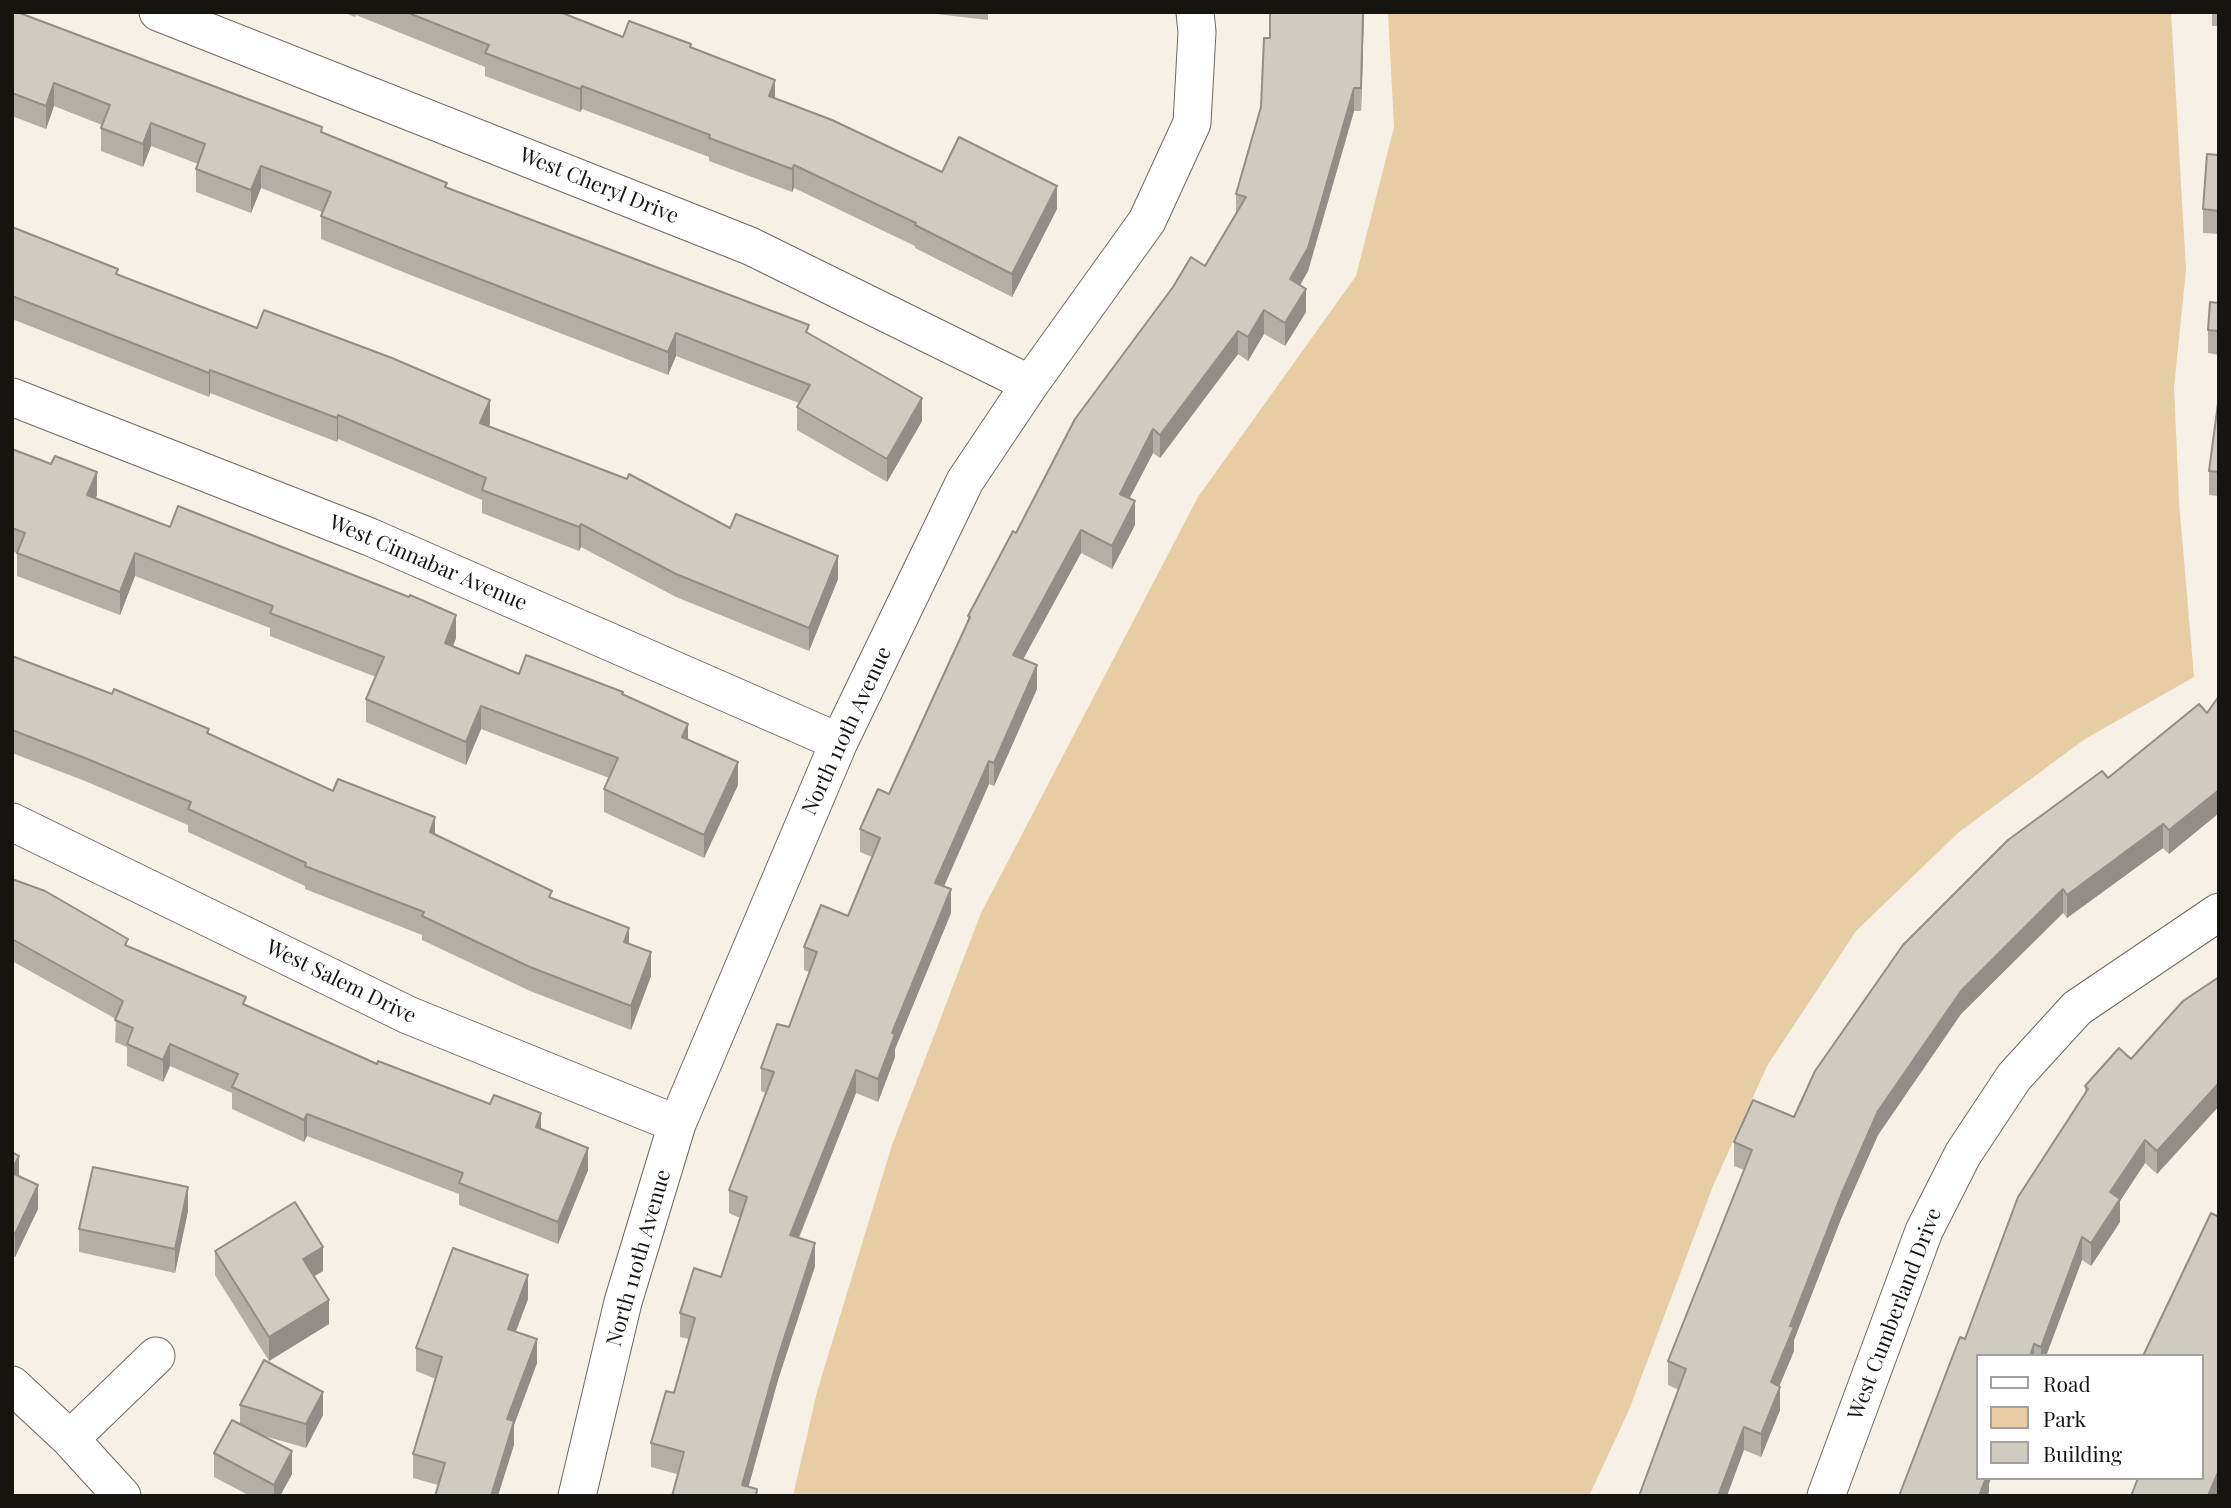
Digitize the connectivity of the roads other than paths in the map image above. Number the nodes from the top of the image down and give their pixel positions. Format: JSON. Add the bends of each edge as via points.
{"nodes":[{"id":1,"x":158,"y":12,"type":"edge"},
{"id":2,"x":1195,"y":12,"type":"edge"},
{"id":3,"x":1030,"y":384,"type":"junction"},
{"id":4,"x":12,"y":397,"type":"edge"},
{"id":5,"x":839,"y":742,"type":"junction"},
{"id":6,"x":12,"y":822,"type":"edge"},
{"id":7,"x":2219,"y":912,"type":"edge"},
{"id":8,"x":677,"y":1124,"type":"junction"},
{"id":9,"x":156,"y":1356,"type":"dead end"},
{"id":10,"x":12,"y":1385,"type":"edge"},
{"id":11,"x":70,"y":1439,"type":"junction"},
{"id":12,"x":122,"y":1496,"type":"edge"},
{"id":13,"x":577,"y":1496,"type":"edge"},
{"id":14,"x":1826,"y":1496,"type":"edge"}],
"edges":[{"from":1,"to":3,"type":"street","name":"West Cheryl Drive","via":[[750,246]]},
{"from":2,"to":3,"type":"street","name":"North 110th Avenue","via":[[1198,32],[1192,122],[1147,221]]},
{"from":3,"to":5,"type":"street","name":"North 110th Avenue","via":[[965,481]]},
{"from":4,"to":5,"type":"street","name":"West Cinnabar Avenue","via":[[370,537]]},
{"from":5,"to":8,"type":"street","name":"North 110th Avenue"},
{"from":6,"to":8,"type":"street","name":"West Salem Drive","via":[[408,1015]]},
{"from":7,"to":14,"type":"street","name":"West Cumberland Drive","via":[[2077,1007],[2014,1077],[1963,1154],[1924,1231]]},
{"from":8,"to":13,"type":"street","name":"North 110th Avenue","via":[[623,1302]]},
{"from":9,"to":11,"type":"street"},
{"from":10,"to":11,"type":"street"},
{"from":11,"to":12,"type":"street"}]}
